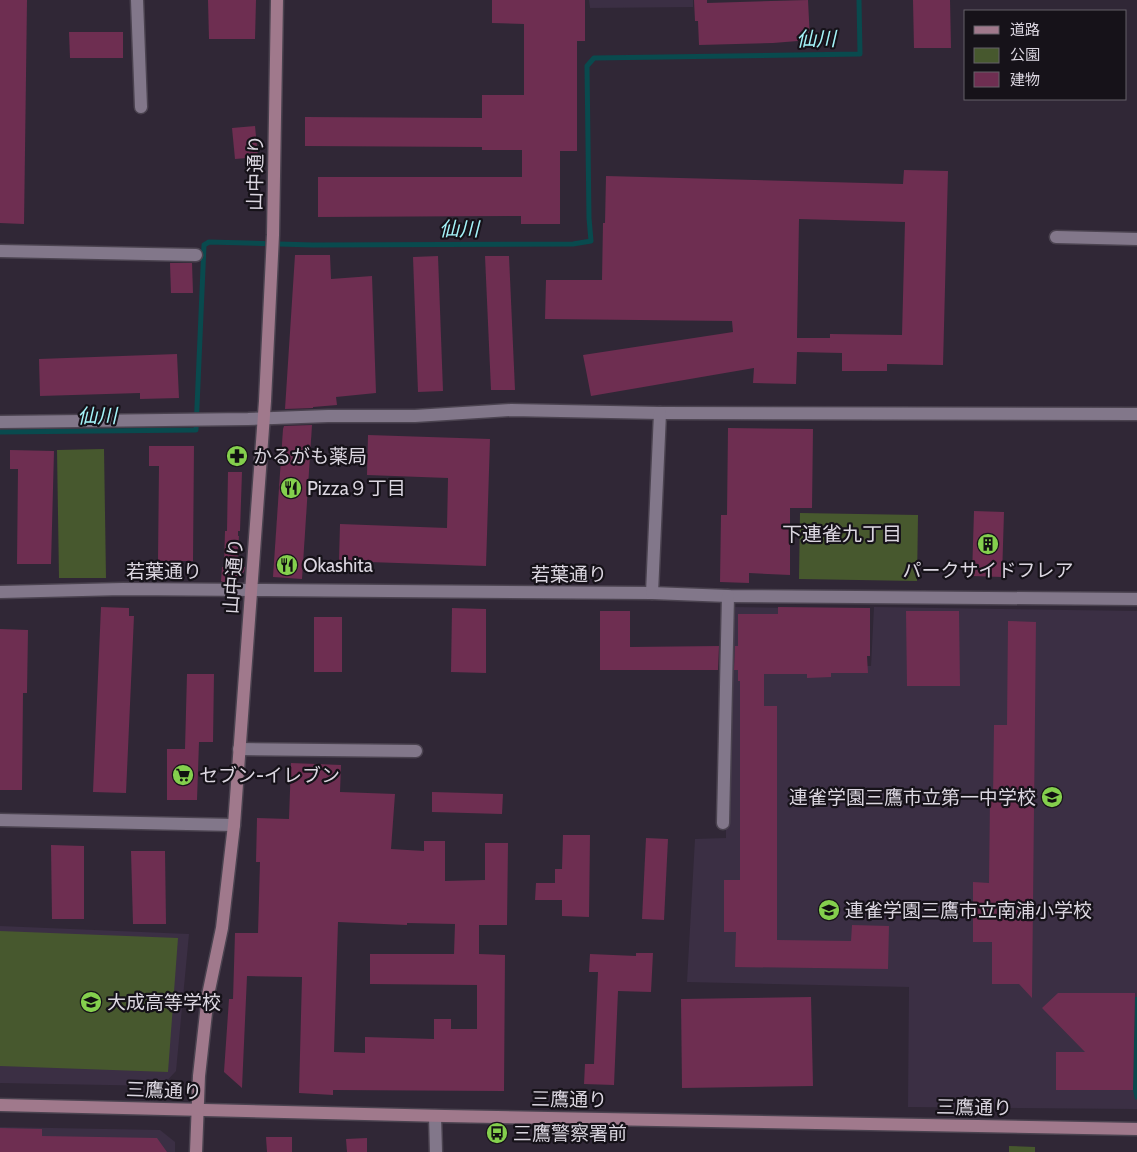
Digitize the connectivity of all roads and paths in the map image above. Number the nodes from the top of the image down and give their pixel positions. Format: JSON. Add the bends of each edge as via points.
{"nodes":[{"id":1,"x":137,"y":0,"type":"edge"},
{"id":2,"x":277,"y":0,"type":"edge"},
{"id":3,"x":141,"y":107,"type":"dead end"},
{"id":4,"x":1056,"y":237,"type":"dead end"},
{"id":5,"x":1137,"y":239,"type":"edge"},
{"id":6,"x":0,"y":252,"type":"edge"},
{"id":7,"x":196,"y":255,"type":"dead end"},
{"id":8,"x":660,"y":412,"type":"junction"},
{"id":9,"x":1137,"y":414,"type":"edge"},
{"id":10,"x":263,"y":418,"type":"junction"},
{"id":11,"x":0,"y":422,"type":"edge"},
{"id":12,"x":251,"y":590,"type":"junction"},
{"id":13,"x":0,"y":592,"type":"edge"},
{"id":14,"x":652,"y":593,"type":"junction"},
{"id":15,"x":728,"y":596,"type":"junction"},
{"id":16,"x":1137,"y":599,"type":"edge"},
{"id":17,"x":240,"y":749,"type":"junction"},
{"id":18,"x":416,"y":751,"type":"dead end"},
{"id":19,"x":0,"y":820,"type":"edge"},
{"id":20,"x":723,"y":822,"type":"dead end"},
{"id":21,"x":234,"y":825,"type":"junction"},
{"id":22,"x":0,"y":1105,"type":"edge"},
{"id":23,"x":197,"y":1110,"type":"junction"},
{"id":24,"x":435,"y":1116,"type":"junction"},
{"id":25,"x":1137,"y":1129,"type":"edge"},
{"id":26,"x":196,"y":1152,"type":"edge"},
{"id":27,"x":436,"y":1152,"type":"edge"}],
"edges":[{"from":1,"to":3,"type":"street"},
{"from":2,"to":10,"type":"street","name":"山中通り","via":[[273,252]]},
{"from":4,"to":5,"type":"street"},
{"from":6,"to":7,"type":"street"},
{"from":8,"to":9,"type":"street"},
{"from":8,"to":10,"type":"street","via":[[511,410],[415,416]]},
{"from":8,"to":14,"type":"street"},
{"from":10,"to":11,"type":"street"},
{"from":10,"to":12,"type":"street","name":"山中通り"},
{"from":12,"to":13,"type":"street","name":"若葉通り"},
{"from":12,"to":14,"type":"street","name":"若葉通り"},
{"from":12,"to":17,"type":"street","name":"山中通り"},
{"from":14,"to":15,"type":"street","name":"若葉通り"},
{"from":15,"to":16,"type":"street","name":"若葉通り"},
{"from":15,"to":20,"type":"street"},
{"from":17,"to":18,"type":"street"},
{"from":17,"to":21,"type":"street","name":"山中通り"},
{"from":19,"to":21,"type":"street"},
{"from":21,"to":23,"type":"street","name":"山中通り","via":[[222,928],[208,994]]},
{"from":22,"to":23,"type":"street","name":"三鷹通り"},
{"from":23,"to":24,"type":"street","name":"三鷹通り"},
{"from":23,"to":26,"type":"street","name":"山中通り"},
{"from":24,"to":25,"type":"street","name":"三鷹通り"},
{"from":24,"to":27,"type":"street"}]}
